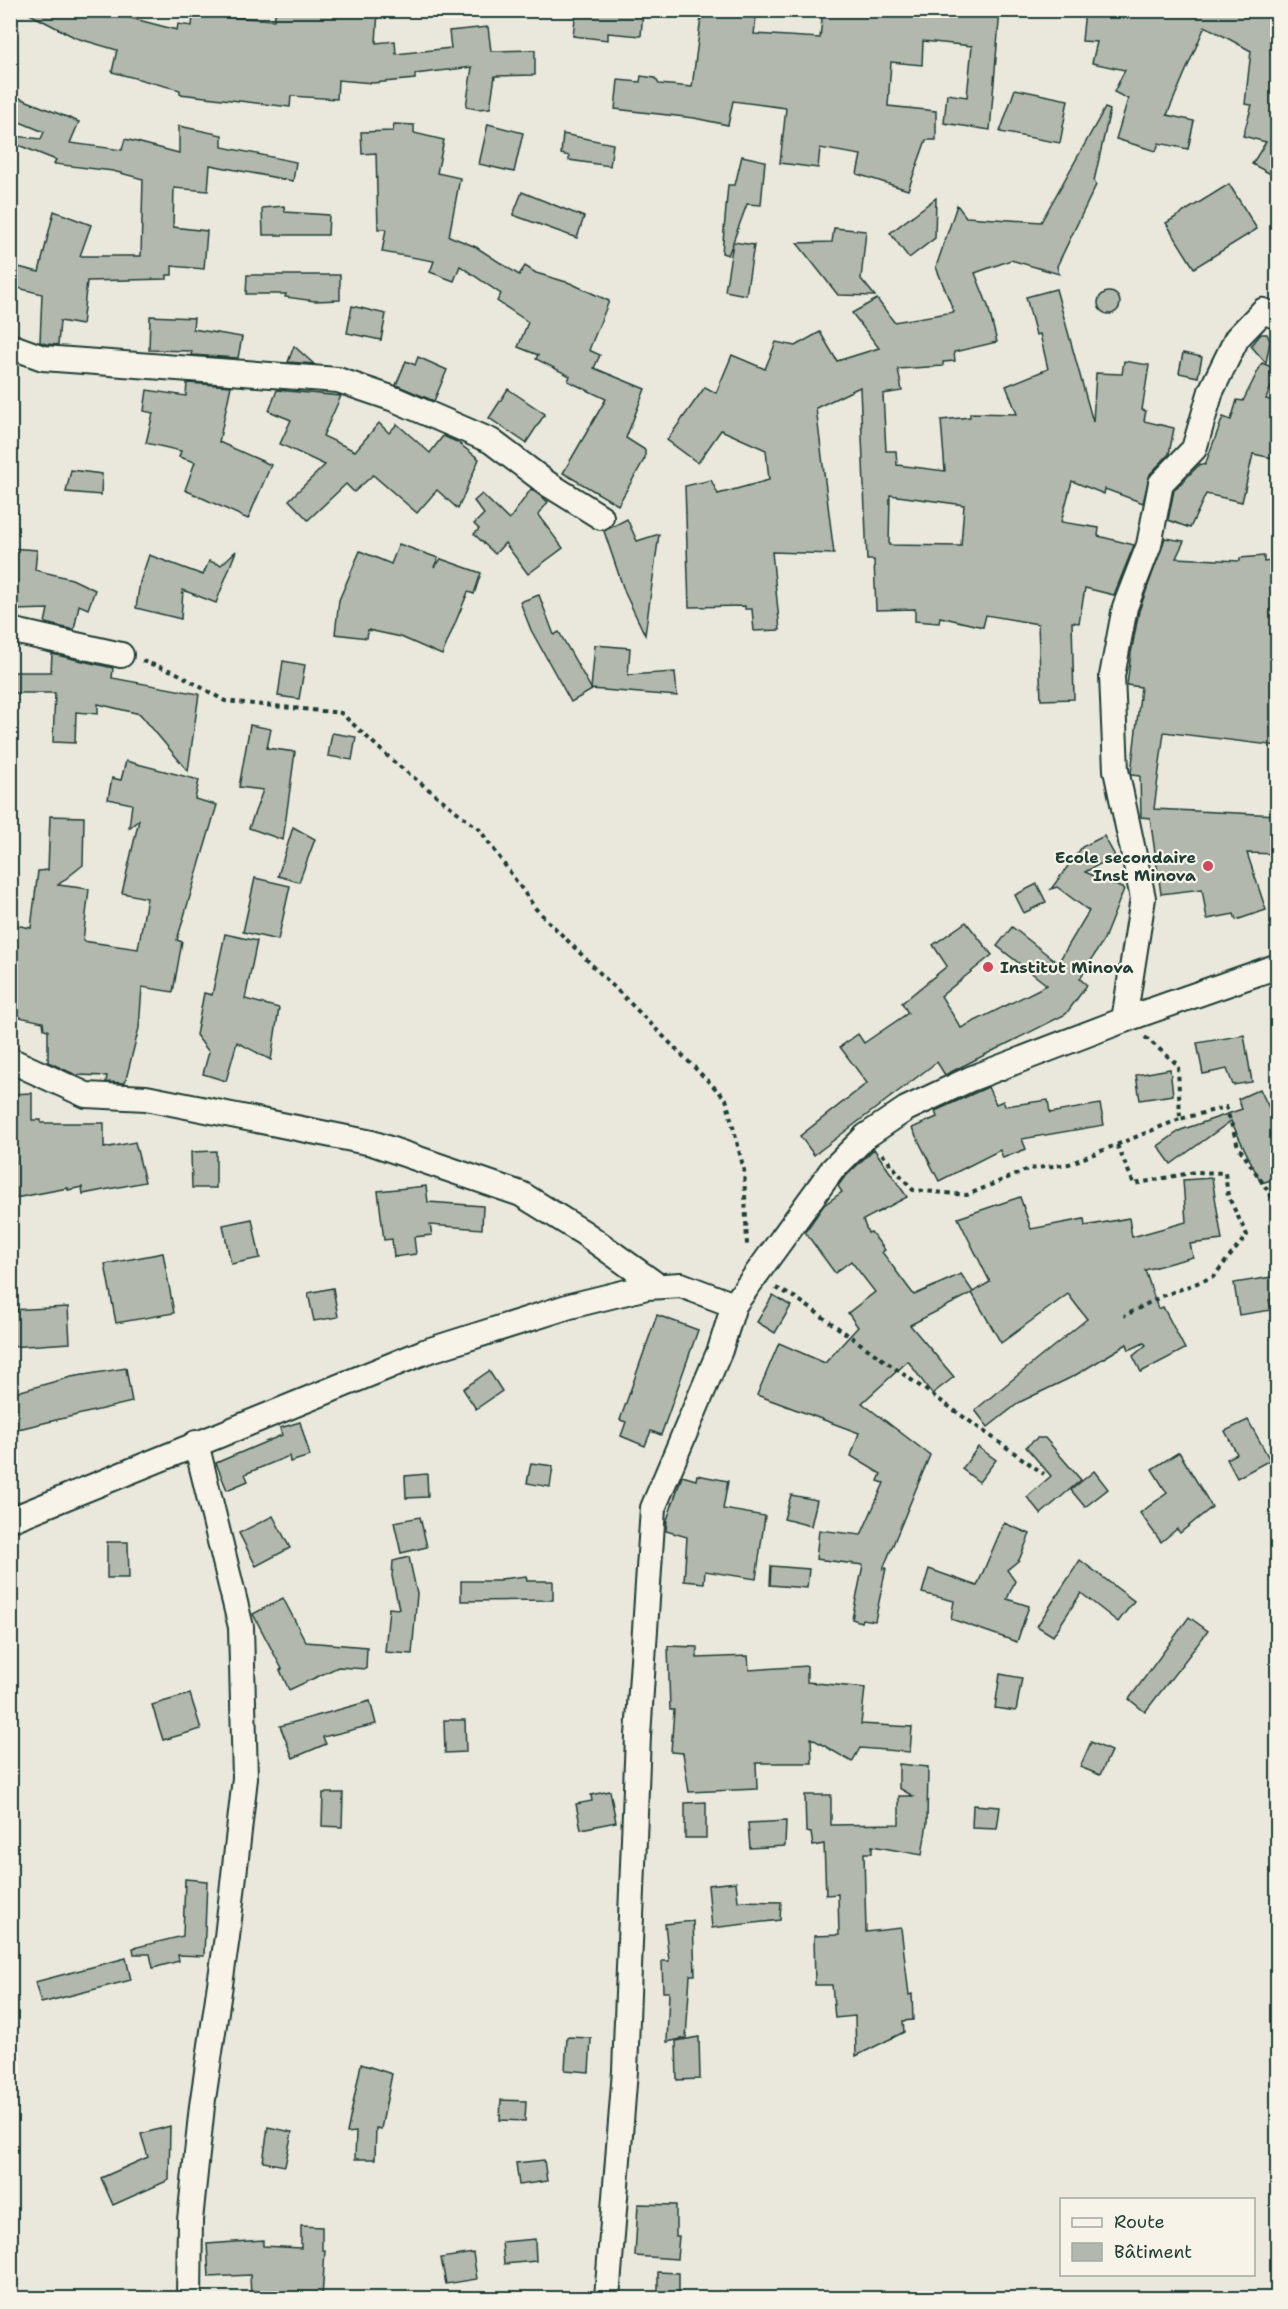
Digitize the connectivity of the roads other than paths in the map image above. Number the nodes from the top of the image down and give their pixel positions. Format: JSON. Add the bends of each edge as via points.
{"nodes":[{"id":1,"x":1278,"y":317,"type":"edge"},
{"id":2,"x":10,"y":346,"type":"edge"},
{"id":3,"x":601,"y":517,"type":"dead end"},
{"id":4,"x":10,"y":630,"type":"edge"},
{"id":5,"x":121,"y":655,"type":"road end"},
{"id":6,"x":1278,"y":966,"type":"edge"},
{"id":7,"x":1124,"y":1020,"type":"junction"},
{"id":8,"x":10,"y":1060,"type":"edge"},
{"id":9,"x":658,"y":1286,"type":"junction"},
{"id":10,"x":734,"y":1305,"type":"junction"},
{"id":11,"x":196,"y":1443,"type":"junction"},
{"id":12,"x":10,"y":1520,"type":"edge"},
{"id":13,"x":189,"y":2298,"type":"edge"},
{"id":14,"x":608,"y":2298,"type":"edge"}],
"edges":[{"from":1,"to":7,"type":"street","via":[[1263,311],[1237,338],[1211,391],[1194,450],[1161,483],[1149,545],[1125,607],[1112,676],[1116,770],[1143,898]]},
{"from":2,"to":3,"type":"street","via":[[43,358],[338,380],[394,399],[491,441]]},
{"from":4,"to":5,"type":"street"},
{"from":6,"to":7,"type":"street"},
{"from":7,"to":10,"type":"street","via":[[970,1079],[906,1109],[866,1136],[832,1170]]},
{"from":8,"to":9,"type":"street","via":[[86,1095],[147,1098],[372,1143],[521,1194]]},
{"from":9,"to":10,"type":"street","via":[[681,1285]]},
{"from":9,"to":11,"type":"street","via":[[570,1306],[424,1352]]},
{"from":10,"to":14,"type":"street","via":[[720,1350],[653,1508],[638,1736],[625,2071]]},
{"from":11,"to":12,"type":"street"},
{"from":11,"to":13,"type":"street","via":[[241,1627],[245,1778],[202,2106],[190,2220]]}]}
